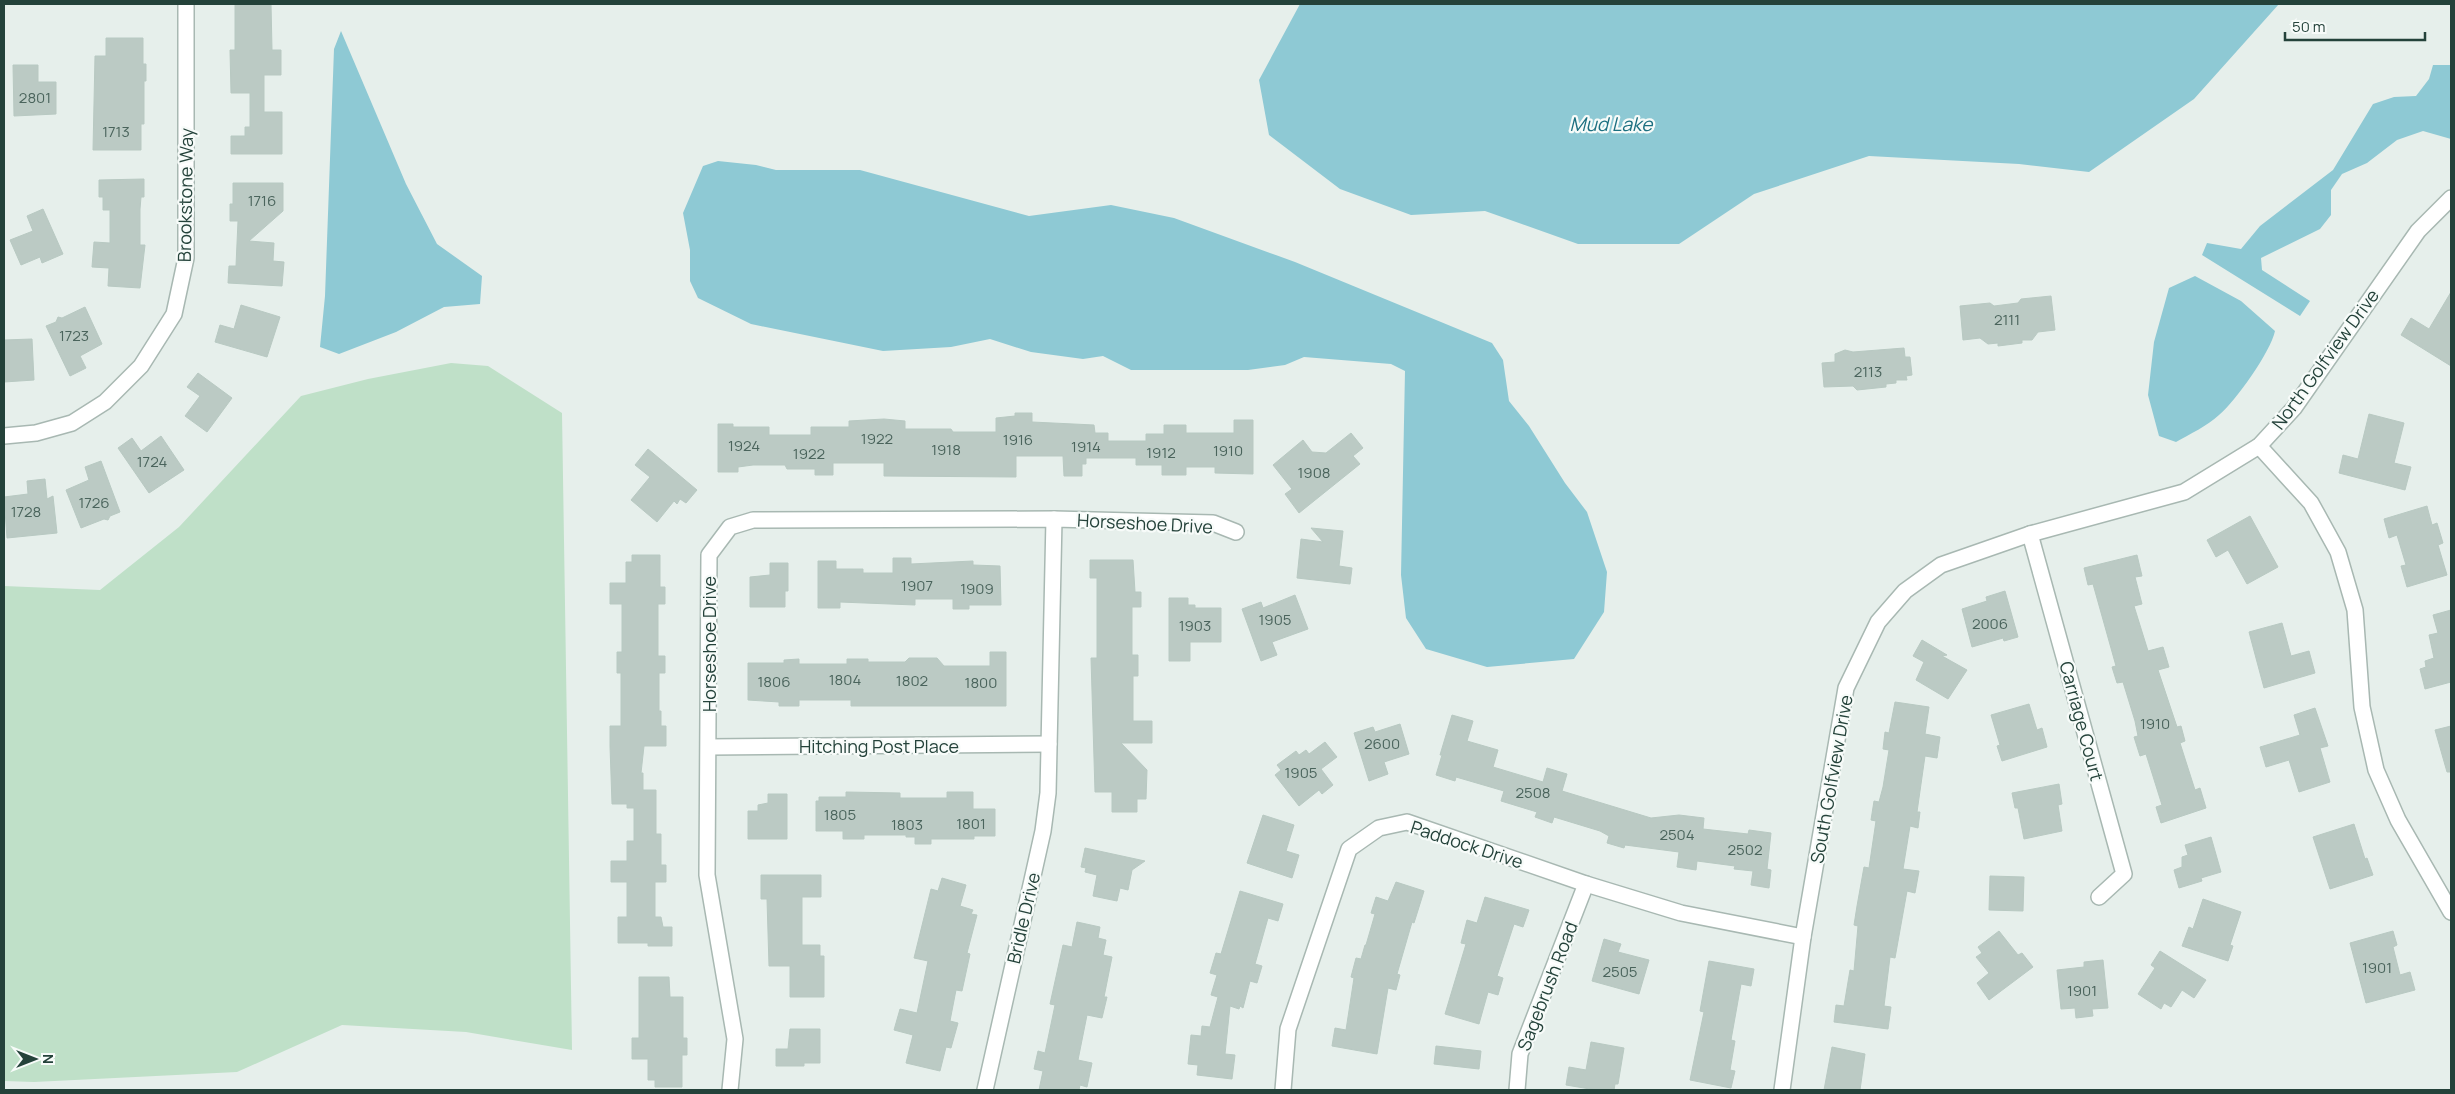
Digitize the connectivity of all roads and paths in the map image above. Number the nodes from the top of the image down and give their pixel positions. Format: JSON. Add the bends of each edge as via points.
{"nodes":[{"id":1,"x":186,"y":4,"type":"edge"},
{"id":2,"x":2451,"y":198,"type":"edge"},
{"id":3,"x":4,"y":436,"type":"edge"},
{"id":4,"x":2259,"y":446,"type":"junction"},
{"id":5,"x":1054,"y":518,"type":"junction"},
{"id":6,"x":1236,"y":532,"type":"dead end"},
{"id":7,"x":2030,"y":534,"type":"junction"},
{"id":8,"x":1049,"y":744,"type":"junction"},
{"id":9,"x":709,"y":747,"type":"junction"},
{"id":10,"x":1586,"y":884,"type":"junction"},
{"id":11,"x":2099,"y":897,"type":"dead end"},
{"id":12,"x":2451,"y":912,"type":"edge"},
{"id":13,"x":1803,"y":937,"type":"junction"},
{"id":14,"x":730,"y":1090,"type":"edge"},
{"id":15,"x":985,"y":1090,"type":"edge"},
{"id":16,"x":1283,"y":1090,"type":"edge"},
{"id":17,"x":1517,"y":1090,"type":"edge"},
{"id":18,"x":1782,"y":1090,"type":"edge"}],
"edges":[{"from":1,"to":3,"type":"street","name":"Brookstone Way","via":[[186,258],[174,314],[141,366],[105,402],[72,423],[36,433]]},
{"from":2,"to":4,"type":"street","name":"North Golfview Drive","via":[[2418,231],[2294,408]]},
{"from":4,"to":7,"type":"street","name":"North Golfview Drive","via":[[2184,492]]},
{"from":4,"to":12,"type":"street","via":[[2311,503],[2338,552],[2355,610],[2362,707],[2376,770],[2398,820]]},
{"from":5,"to":6,"type":"street","name":"Horseshoe Drive","via":[[1213,524]]},
{"from":5,"to":8,"type":"street","name":"Horseshoe Drive"},
{"from":5,"to":9,"type":"street","name":"Horseshoe Drive","via":[[753,520],[730,526],[709,555]]},
{"from":7,"to":11,"type":"street","name":"Carriage Court","via":[[2124,874]]},
{"from":7,"to":13,"type":"street","name":"South Golfview Drive","via":[[1941,565],[1905,592],[1878,622],[1846,688]]},
{"from":8,"to":9,"type":"street","name":"Hitching Post Place"},
{"from":8,"to":15,"type":"street","name":"Bridle Drive","via":[[1043,831]]},
{"from":9,"to":14,"type":"street","name":"Horseshoe Drive","via":[[707,875],[735,1039]]},
{"from":10,"to":13,"type":"street","name":"Paddock Drive","via":[[1681,913]]},
{"from":10,"to":16,"type":"street","name":"Paddock Drive","via":[[1407,822],[1379,828],[1349,849],[1288,1029]]},
{"from":10,"to":17,"type":"street","name":"Sagebrush Road","via":[[1520,1054]]},
{"from":13,"to":18,"type":"street","name":"South Golfview Drive"}]}
